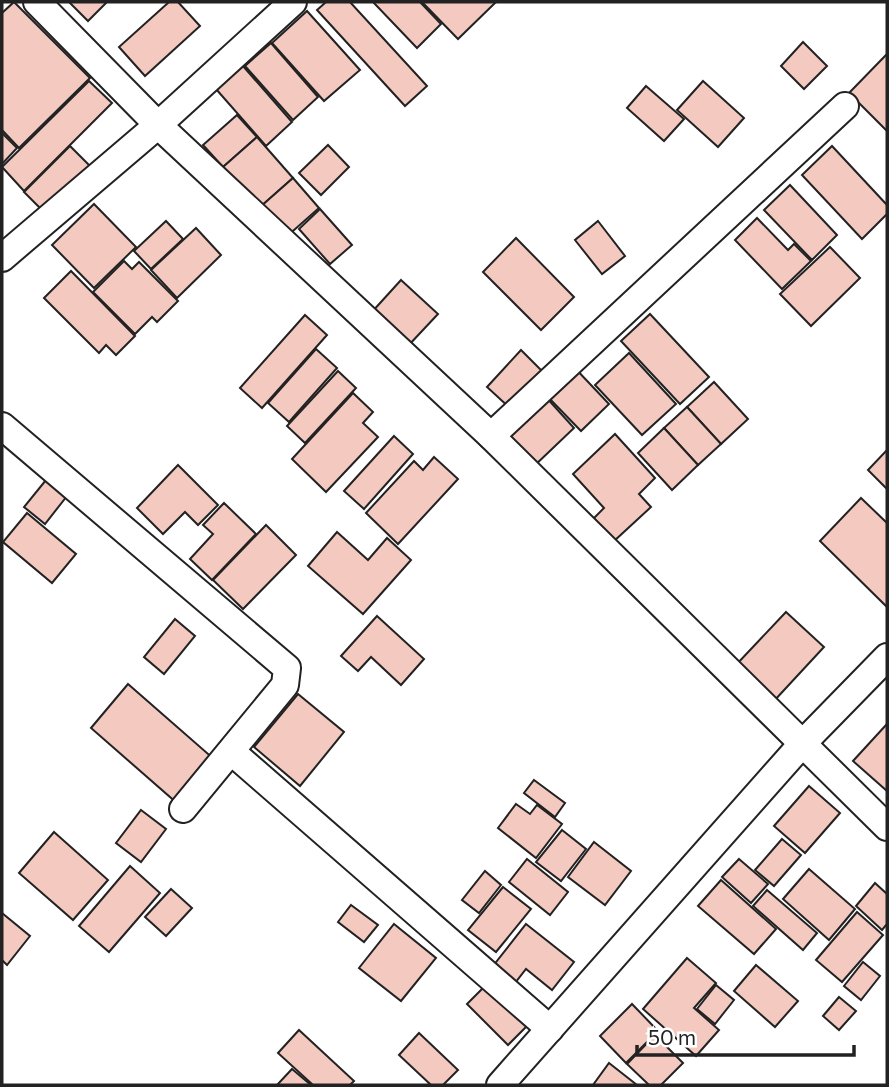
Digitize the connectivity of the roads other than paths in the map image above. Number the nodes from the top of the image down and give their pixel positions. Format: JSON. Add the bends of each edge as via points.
{"nodes":[{"id":1,"x":37,"y":2,"type":"edge"},
{"id":2,"x":293,"y":2,"type":"edge"},
{"id":3,"x":845,"y":106,"type":"dead end"},
{"id":4,"x":158,"y":125,"type":"junction"},
{"id":5,"x":2,"y":258,"type":"edge"},
{"id":6,"x":2,"y":426,"type":"edge"},
{"id":7,"x":491,"y":436,"type":"junction"},
{"id":8,"x":887,"y":657,"type":"edge"},
{"id":9,"x":802,"y":744,"type":"junction"},
{"id":10,"x":232,"y":752,"type":"junction"},
{"id":11,"x":183,"y":809,"type":"dead end"},
{"id":12,"x":887,"y":827,"type":"edge"},
{"id":13,"x":550,"y":1029,"type":"junction"},
{"id":14,"x":500,"y":1085,"type":"edge"}],
"edges":[{"from":1,"to":4,"type":"street"},
{"from":2,"to":4,"type":"street"},
{"from":3,"to":7,"type":"street"},
{"from":4,"to":5,"type":"street"},
{"from":4,"to":7,"type":"street"},
{"from":6,"to":10,"type":"street","via":[[284,663],[285,685]]},
{"from":7,"to":9,"type":"street"},
{"from":8,"to":9,"type":"street"},
{"from":9,"to":12,"type":"street"},
{"from":9,"to":13,"type":"street"},
{"from":10,"to":11,"type":"street"},
{"from":10,"to":13,"type":"street"},
{"from":13,"to":14,"type":"street"}]}
